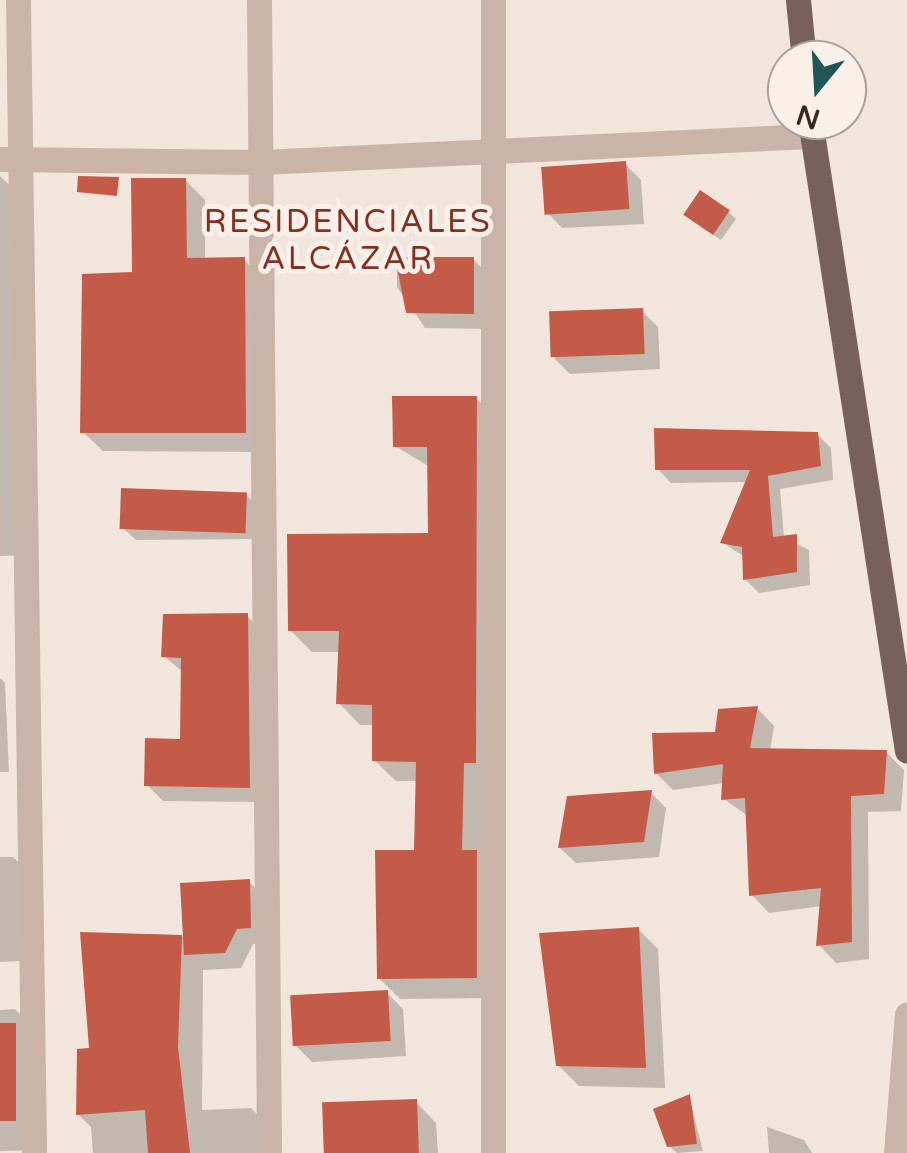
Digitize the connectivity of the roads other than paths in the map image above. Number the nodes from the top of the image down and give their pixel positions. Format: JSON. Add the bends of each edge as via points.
{"nodes":[{"id":1,"x":18,"y":0,"type":"edge"},
{"id":2,"x":259,"y":0,"type":"edge"},
{"id":3,"x":494,"y":0,"type":"edge"},
{"id":4,"x":798,"y":0,"type":"edge"},
{"id":5,"x":802,"y":40,"type":"edge"},
{"id":6,"x":767,"y":131,"type":"edge"},
{"id":7,"x":813,"y":140,"type":"edge"},
{"id":8,"x":499,"y":152,"type":"junction"},
{"id":9,"x":10,"y":158,"type":"edge"},
{"id":10,"x":262,"y":162,"type":"junction"},
{"id":11,"x":907,"y":751,"type":"edge"},
{"id":12,"x":907,"y":1014,"type":"edge"},
{"id":13,"x":34,"y":1153,"type":"edge"},
{"id":14,"x":269,"y":1153,"type":"edge"},
{"id":15,"x":493,"y":1153,"type":"edge"},
{"id":16,"x":896,"y":1153,"type":"edge"}],
"edges":[{"from":1,"to":9,"type":"street"},
{"from":2,"to":10,"type":"street"},
{"from":3,"to":8,"type":"street"},
{"from":4,"to":5,"type":"main road"},
{"from":6,"to":8,"type":"street"},
{"from":7,"to":11,"type":"main road"},
{"from":8,"to":10,"type":"street"},
{"from":8,"to":15,"type":"street"},
{"from":9,"to":10,"type":"street"},
{"from":9,"to":13,"type":"street"},
{"from":10,"to":14,"type":"street"},
{"from":12,"to":16,"type":"street"}]}
